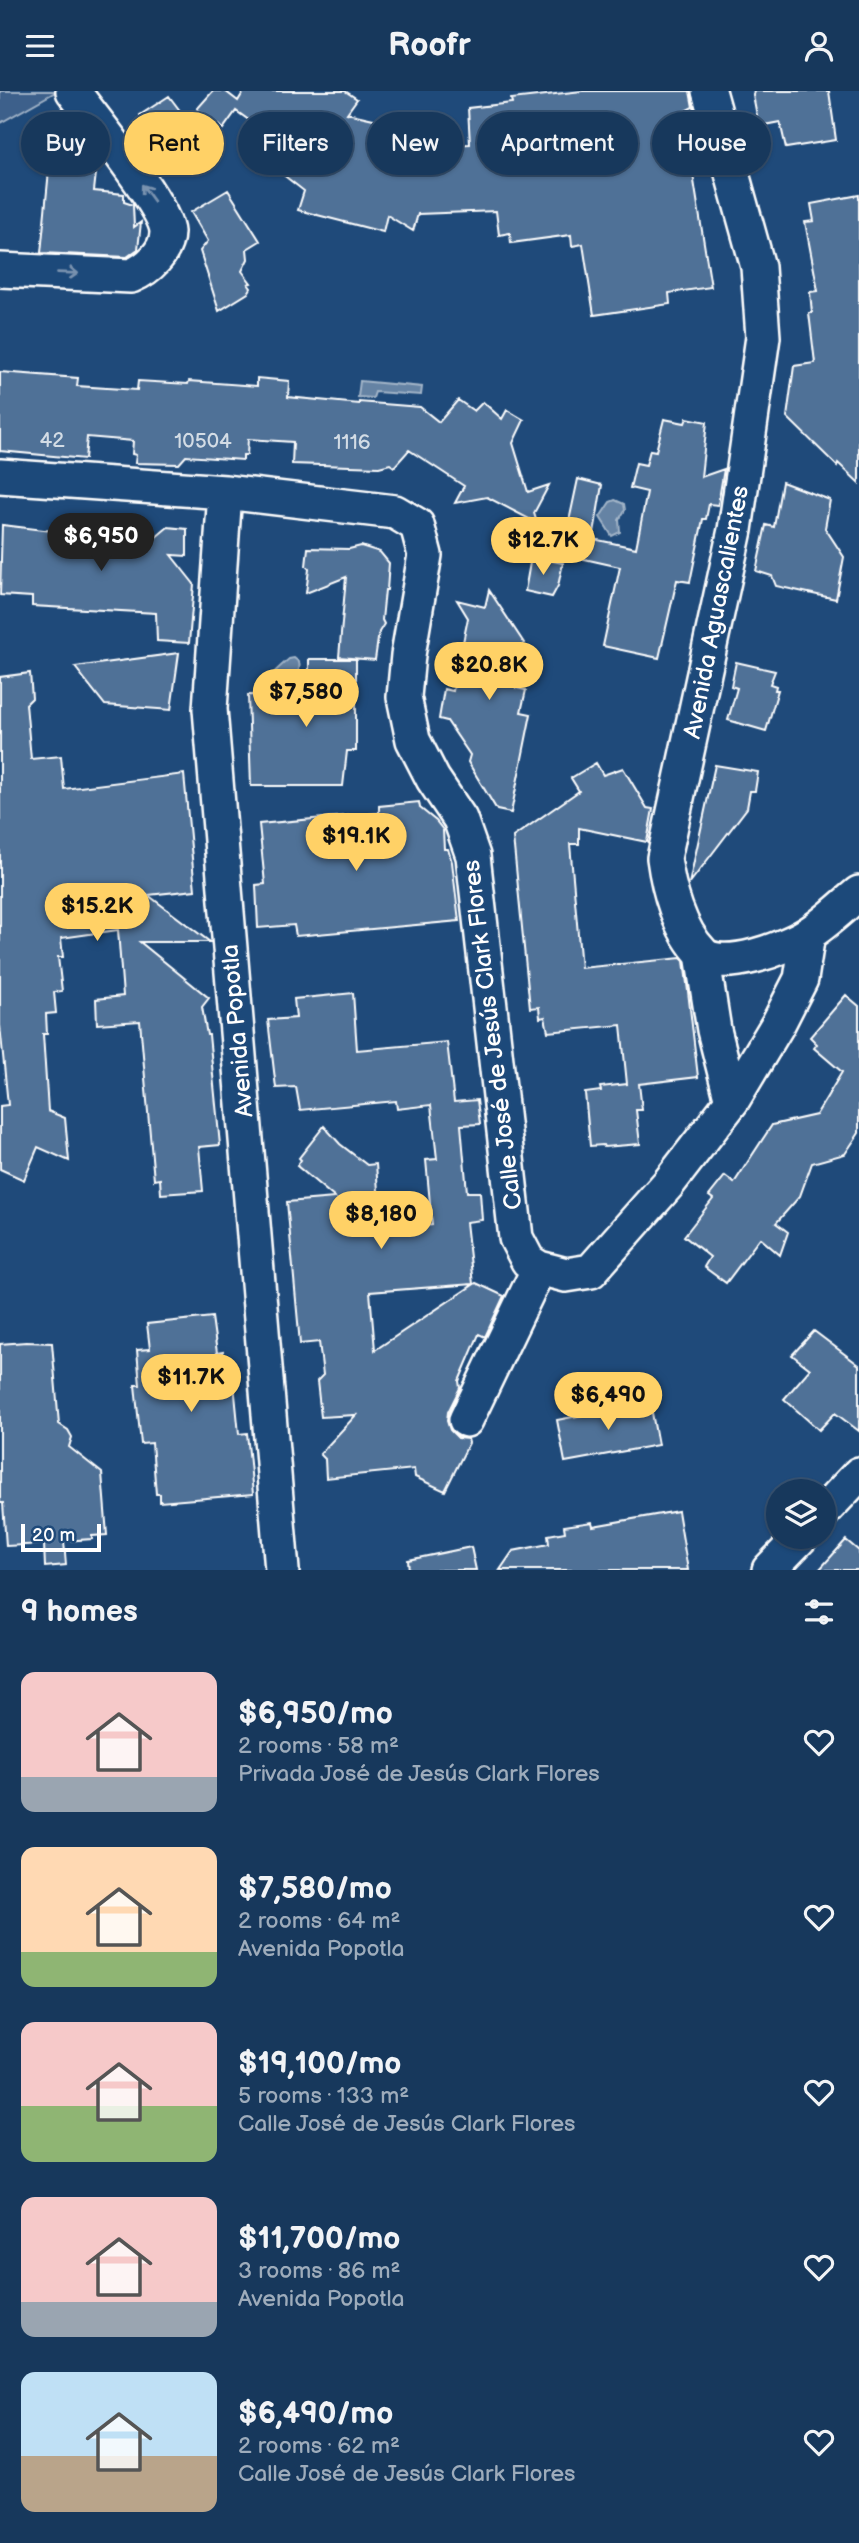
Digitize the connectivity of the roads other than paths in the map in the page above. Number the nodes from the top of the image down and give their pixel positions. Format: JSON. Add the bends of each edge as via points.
{"nodes":[{"id":1,"x":73,"y":91,"type":"edge"},
{"id":2,"x":709,"y":91,"type":"edge"},
{"id":3,"x":0,"y":270,"type":"edge"},
{"id":4,"x":0,"y":476,"type":"edge"},
{"id":5,"x":225,"y":492,"type":"junction"},
{"id":6,"x":859,"y":893,"type":"edge"},
{"id":7,"x":808,"y":934,"type":"junction"},
{"id":8,"x":702,"y":954,"type":"junction"},
{"id":9,"x":732,"y":1101,"type":"junction"},
{"id":10,"x":539,"y":1268,"type":"junction"},
{"id":11,"x":466,"y":1420,"type":"dead end"},
{"id":12,"x":859,"y":1474,"type":"edge"},
{"id":13,"x":836,"y":1498,"type":"edge"},
{"id":14,"x":789,"y":1549,"type":"edge"},
{"id":15,"x":282,"y":1570,"type":"edge"},
{"id":16,"x":769,"y":1570,"type":"edge"}],
"edges":[{"from":3,"to":1,"type":"street","one_way":true,"via":[[131,275],[146,270],[159,255],[167,232],[159,209]]},
{"from":2,"to":8,"type":"street","name":"Avenida Aguascalientes","via":[[758,267],[763,337],[735,530],[664,858],[676,908]]},
{"from":4,"to":5,"type":"street","name":"Calle José de Jesús Clark Flores"},
{"from":5,"to":10,"type":"street","name":"Calle José de Jesús Clark Flores","via":[[395,512],[417,525],[425,555],[404,697],[413,740],[460,819],[472,856],[516,1238],[528,1261]]},
{"from":5,"to":15,"type":"street","name":"Avenida Popotla","via":[[210,709]]},
{"from":6,"to":7,"type":"street"},
{"from":7,"to":8,"type":"street","via":[[765,954],[717,960]]},
{"from":7,"to":9,"type":"street","via":[[801,979]]},
{"from":8,"to":9,"type":"street"},
{"from":9,"to":10,"type":"street","via":[[668,1184],[591,1271],[566,1275]]},
{"from":10,"to":11,"type":"street"},
{"from":12,"to":13,"type":"street"},
{"from":14,"to":16,"type":"street"}]}
